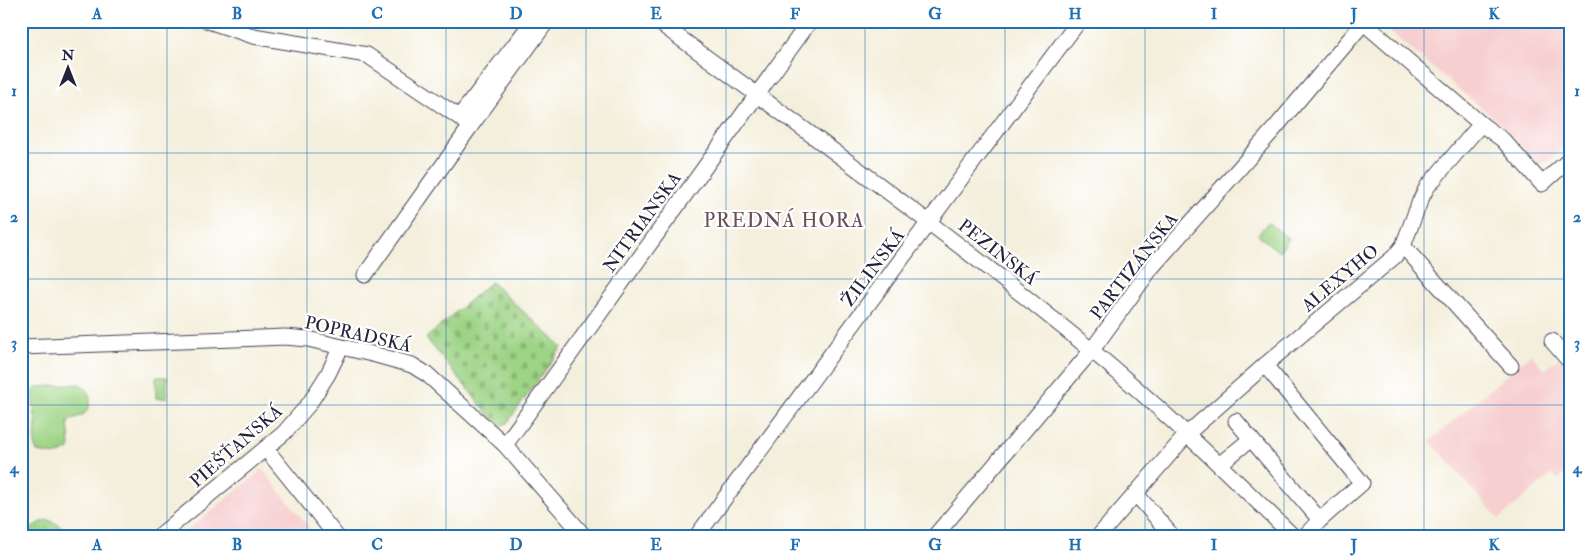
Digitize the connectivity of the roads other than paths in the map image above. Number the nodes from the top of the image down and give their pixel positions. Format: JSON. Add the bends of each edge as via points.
{"nodes":[{"id":1,"x":208,"y":21,"type":"edge"},
{"id":2,"x":533,"y":21,"type":"edge"},
{"id":3,"x":547,"y":21,"type":"edge"},
{"id":4,"x":658,"y":21,"type":"edge"},
{"id":5,"x":810,"y":21,"type":"edge"},
{"id":6,"x":1080,"y":21,"type":"edge"},
{"id":7,"x":1364,"y":22,"type":"edge"},
{"id":8,"x":756,"y":95,"type":"junction"},
{"id":9,"x":459,"y":117,"type":"junction"},
{"id":10,"x":1481,"y":124,"type":"junction"},
{"id":11,"x":470,"y":127,"type":"junction"},
{"id":12,"x":1570,"y":159,"type":"edge"},
{"id":13,"x":930,"y":222,"type":"junction"},
{"id":14,"x":1403,"y":246,"type":"junction"},
{"id":15,"x":365,"y":275,"type":"dead end"},
{"id":16,"x":1552,"y":341,"type":"dead end"},
{"id":17,"x":21,"y":347,"type":"edge"},
{"id":18,"x":341,"y":347,"type":"junction"},
{"id":19,"x":1092,"y":350,"type":"junction"},
{"id":20,"x":1570,"y":362,"type":"edge"},
{"id":21,"x":1265,"y":365,"type":"junction"},
{"id":22,"x":1511,"y":366,"type":"dead end"},
{"id":23,"x":1236,"y":421,"type":"dead end"},
{"id":24,"x":1188,"y":434,"type":"junction"},
{"id":25,"x":1251,"y":439,"type":"junction"},
{"id":26,"x":505,"y":445,"type":"junction"},
{"id":27,"x":266,"y":449,"type":"junction"},
{"id":28,"x":1220,"y":464,"type":"junction"},
{"id":29,"x":1136,"y":494,"type":"junction"},
{"id":30,"x":1320,"y":520,"type":"junction"},
{"id":31,"x":158,"y":537,"type":"edge"},
{"id":32,"x":336,"y":537,"type":"edge"},
{"id":33,"x":585,"y":537,"type":"edge"},
{"id":34,"x":696,"y":537,"type":"edge"},
{"id":35,"x":934,"y":537,"type":"edge"},
{"id":36,"x":1098,"y":537,"type":"edge"},
{"id":37,"x":1173,"y":537,"type":"edge"},
{"id":38,"x":1294,"y":537,"type":"edge"},
{"id":39,"x":1304,"y":537,"type":"edge"}],
"edges":[{"from":1,"to":9,"type":"street","via":[[253,36],[368,55]]},
{"from":2,"to":9,"type":"street"},
{"from":3,"to":11,"type":"street"},
{"from":4,"to":8,"type":"street","name":"PEZINSKÁ"},
{"from":5,"to":8,"type":"street","name":"NITRIANSKA"},
{"from":6,"to":13,"type":"street","name":"ŽILINSKÁ"},
{"from":7,"to":10,"type":"street"},
{"from":7,"to":19,"type":"street","name":"PARTIZÁNSKA","via":[[1152,267]]},
{"from":8,"to":13,"type":"street","name":"PEZINSKÁ"},
{"from":8,"to":26,"type":"street","name":"NITRIANSKA"},
{"from":9,"to":11,"type":"street"},
{"from":10,"to":12,"type":"street","via":[[1503,140],[1542,184]]},
{"from":10,"to":14,"type":"street","name":"ALEXYHO","via":[[1427,187]]},
{"from":11,"to":15,"type":"street"},
{"from":13,"to":19,"type":"street","name":"PEZINSKÁ"},
{"from":13,"to":34,"type":"street","name":"ŽILINSKÁ"},
{"from":14,"to":21,"type":"street","name":"ALEXYHO"},
{"from":14,"to":22,"type":"street"},
{"from":16,"to":20,"type":"street"},
{"from":17,"to":18,"type":"street","name":"POPRADSKÁ","via":[[284,337]]},
{"from":18,"to":26,"type":"street","name":"POPRADSKÁ","via":[[412,365],[428,375]]},
{"from":18,"to":27,"type":"street","name":"PIEŠŤANSKÁ","via":[[309,404],[284,434]]},
{"from":19,"to":24,"type":"street","name":"PEZINSKÁ"},
{"from":19,"to":35,"type":"street","name":"PARTIZÁNSKA"},
{"from":21,"to":24,"type":"street","name":"ALEXYHO"},
{"from":21,"to":30,"type":"street","via":[[1362,483]]},
{"from":23,"to":25,"type":"street"},
{"from":24,"to":28,"type":"street","name":"PEZINSKÁ"},
{"from":24,"to":29,"type":"street","name":"ALEXYHO"},
{"from":25,"to":28,"type":"street"},
{"from":25,"to":30,"type":"street"},
{"from":26,"to":33,"type":"street","name":"POPRADSKÁ"},
{"from":27,"to":31,"type":"street","name":"PIEŠŤANSKÁ"},
{"from":27,"to":32,"type":"street"},
{"from":28,"to":38,"type":"street","name":"PEZINSKÁ"},
{"from":29,"to":36,"type":"street","name":"ALEXYHO"},
{"from":29,"to":37,"type":"street"},
{"from":30,"to":39,"type":"street"}]}
